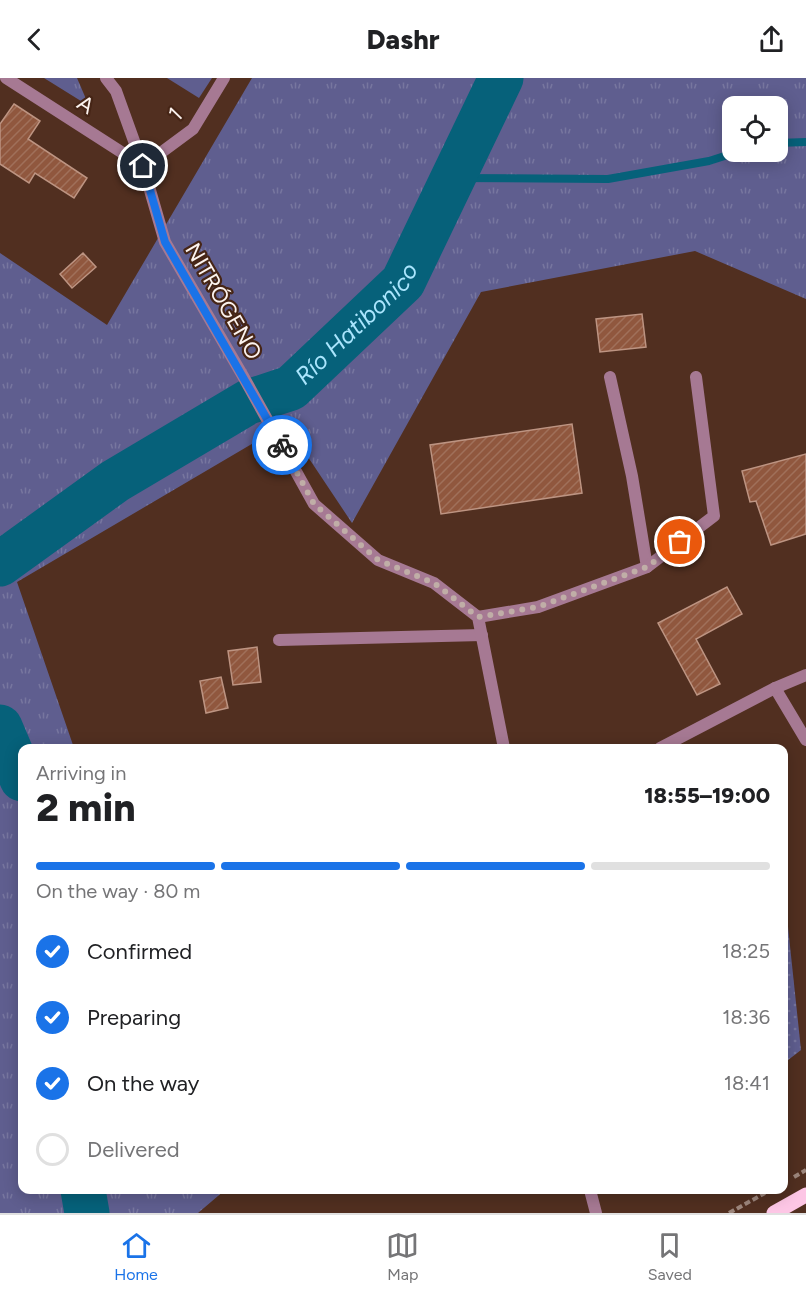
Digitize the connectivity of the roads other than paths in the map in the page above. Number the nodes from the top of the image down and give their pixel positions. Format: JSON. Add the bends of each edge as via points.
{"nodes":[{"id":1,"x":6,"y":78,"type":"edge"},
{"id":2,"x":106,"y":78,"type":"edge"},
{"id":3,"x":224,"y":78,"type":"edge"},
{"id":4,"x":143,"y":166,"type":"junction"},
{"id":5,"x":610,"y":377,"type":"dead end"},
{"id":6,"x":696,"y":377,"type":"dead end"},
{"id":7,"x":647,"y":567,"type":"junction"},
{"id":8,"x":478,"y":617,"type":"junction"},
{"id":9,"x":482,"y":634,"type":"junction"},
{"id":10,"x":279,"y":640,"type":"dead end"},
{"id":11,"x":806,"y":675,"type":"edge"},
{"id":12,"x":775,"y":688,"type":"junction"},
{"id":13,"x":806,"y":740,"type":"edge"},
{"id":14,"x":503,"y":744,"type":"edge"},
{"id":15,"x":668,"y":744,"type":"edge"},
{"id":16,"x":591,"y":1194,"type":"edge"},
{"id":17,"x":806,"y":1195,"type":"edge"},
{"id":18,"x":596,"y":1213,"type":"edge"},
{"id":19,"x":774,"y":1213,"type":"edge"}],
"edges":[{"from":1,"to":4,"type":"street","name":"A"},
{"from":2,"to":4,"type":"street","name":"NITRÓGENO","via":[[116,91]]},
{"from":3,"to":4,"type":"street","name":"1","via":[[194,129]]},
{"from":4,"to":8,"type":"street","name":"NITRÓGENO","via":[[165,242],[314,504],[378,560],[434,583]]},
{"from":5,"to":7,"type":"street"},
{"from":6,"to":7,"type":"street","via":[[714,516]]},
{"from":7,"to":8,"type":"street","via":[[538,607]]},
{"from":8,"to":9,"type":"street"},
{"from":9,"to":10,"type":"street"},
{"from":9,"to":14,"type":"street"},
{"from":11,"to":12,"type":"street"},
{"from":12,"to":13,"type":"street"},
{"from":12,"to":15,"type":"street"},
{"from":16,"to":18,"type":"street"},
{"from":17,"to":19,"type":"main road"}]}
